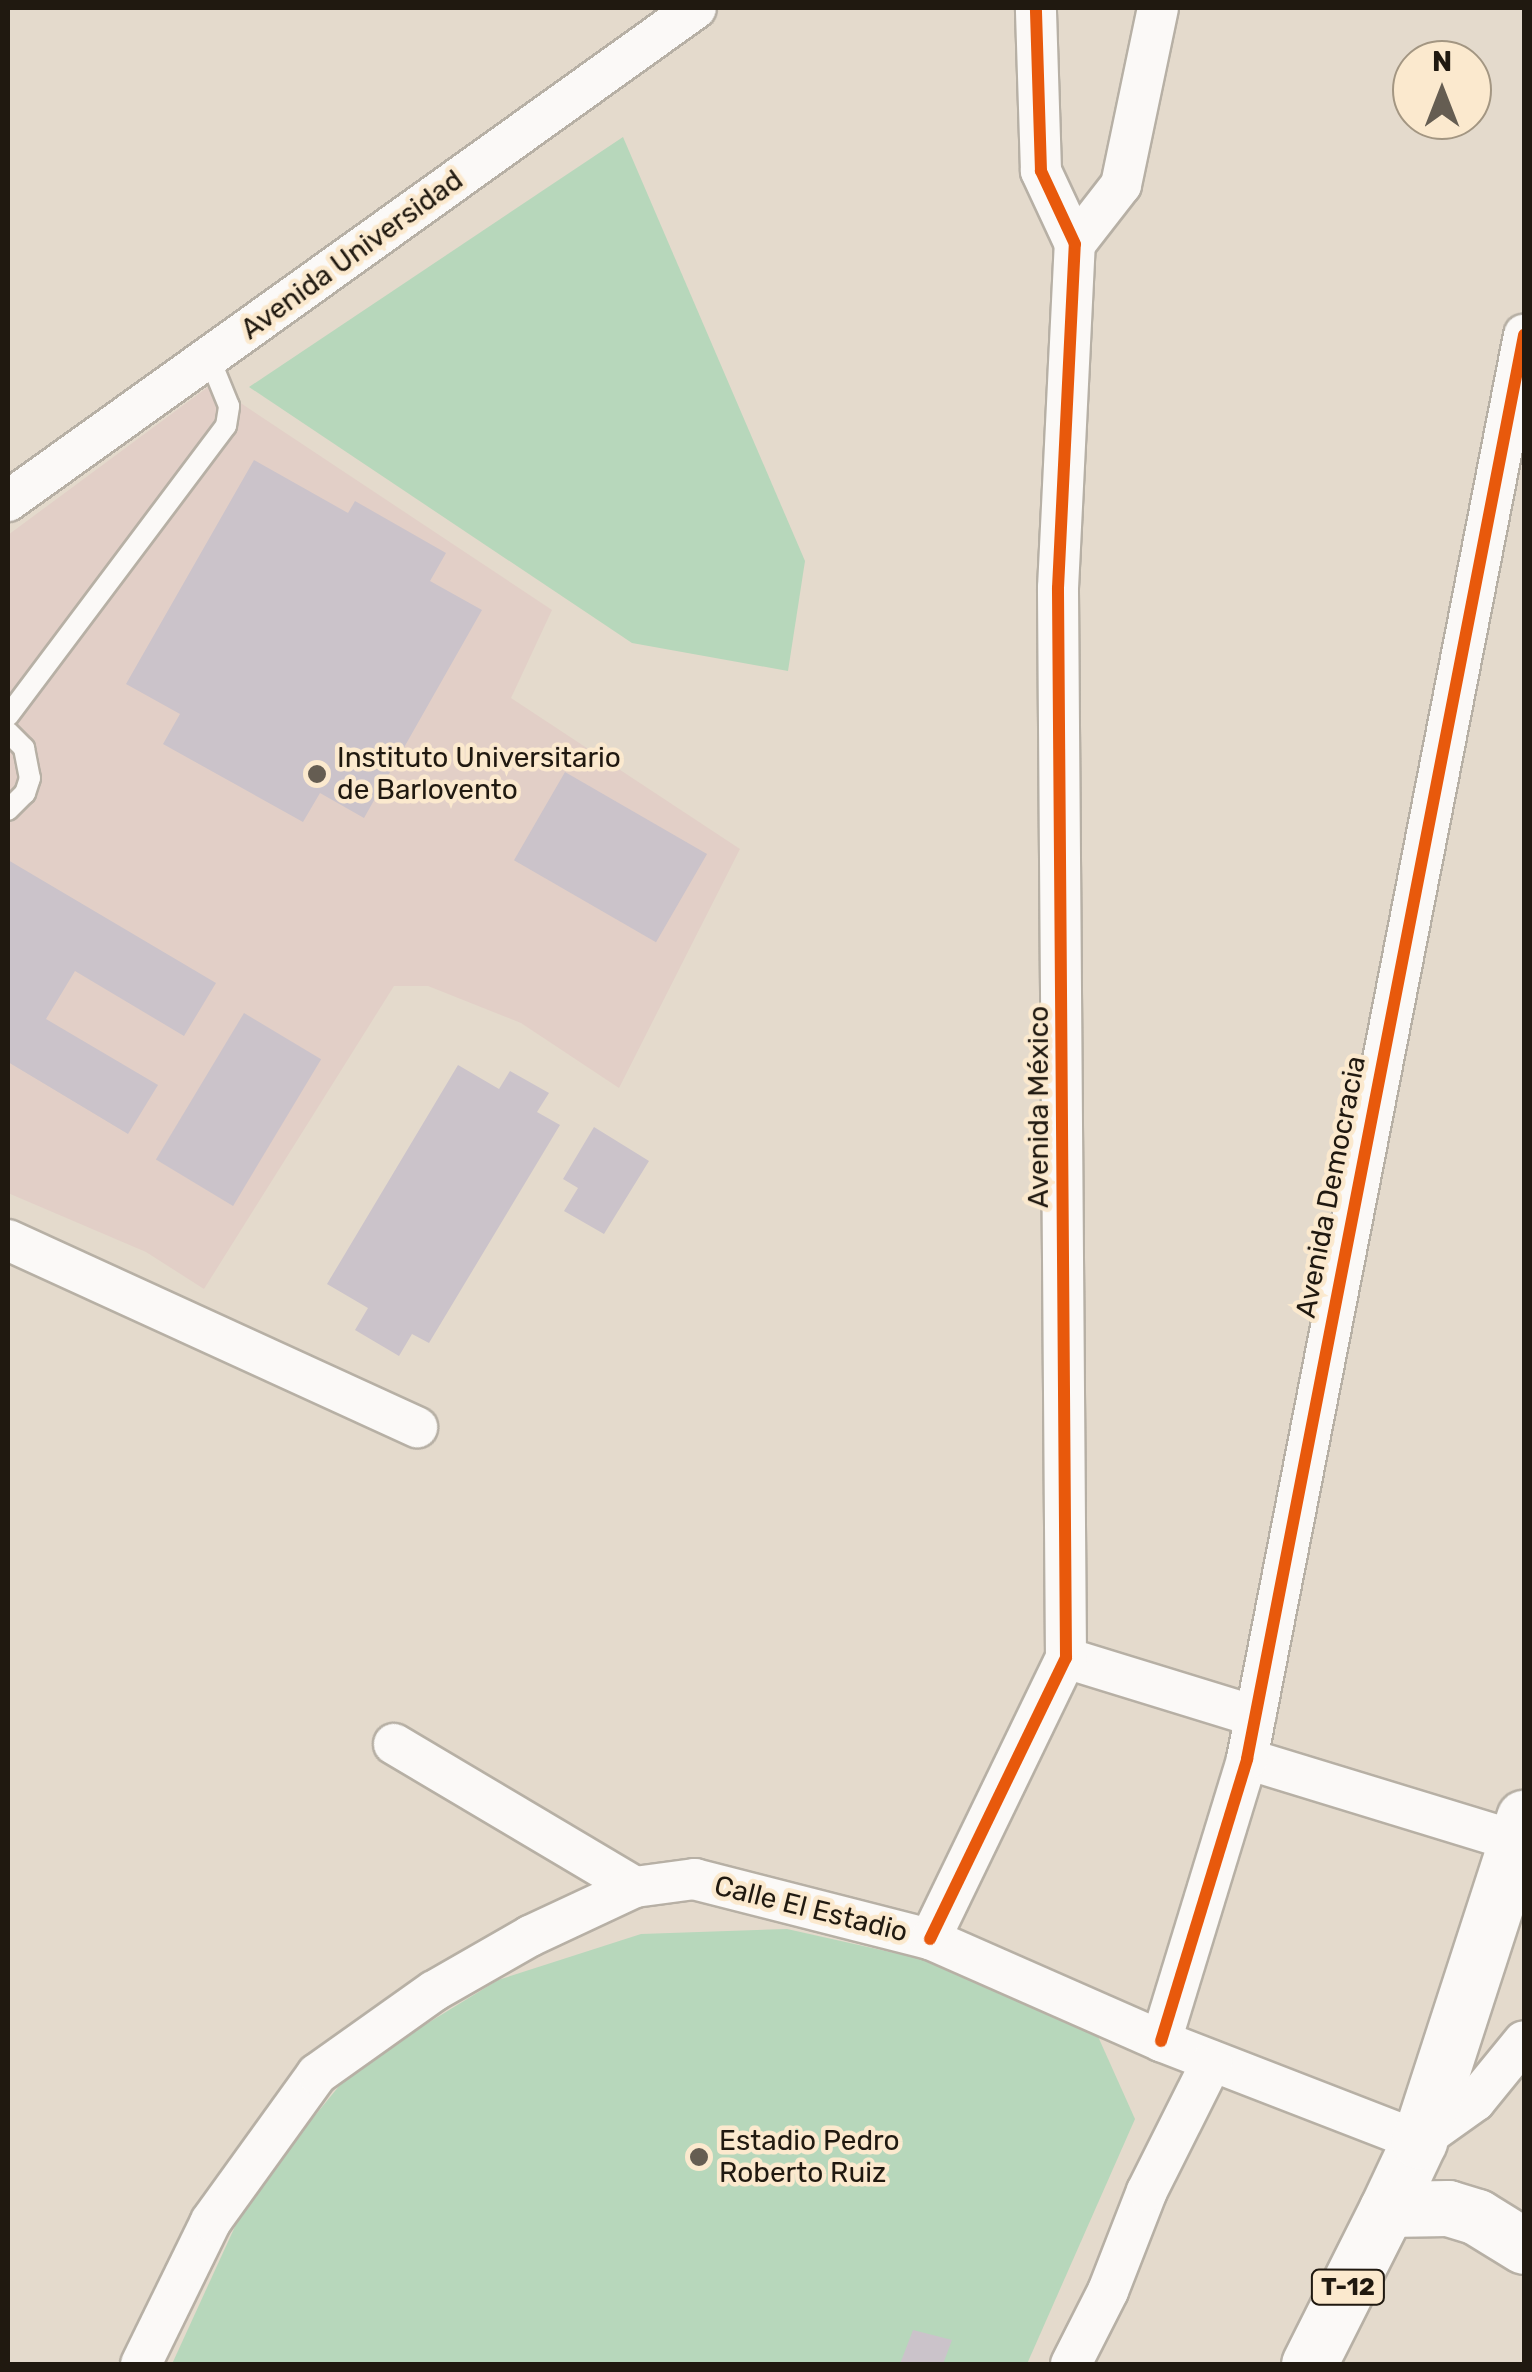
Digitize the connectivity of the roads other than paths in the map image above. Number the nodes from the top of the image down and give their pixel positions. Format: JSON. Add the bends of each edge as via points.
{"nodes":[{"id":1,"x":696,"y":8,"type":"edge"},
{"id":2,"x":1036,"y":8,"type":"edge"},
{"id":3,"x":1158,"y":8,"type":"edge"},
{"id":4,"x":1075,"y":244,"type":"junction"},
{"id":5,"x":1523,"y":352,"type":"edge"},
{"id":6,"x":209,"y":357,"type":"junction"},
{"id":7,"x":8,"y":502,"type":"edge"},
{"id":8,"x":8,"y":716,"type":"edge"},
{"id":9,"x":8,"y":732,"type":"edge"},
{"id":10,"x":8,"y":810,"type":"edge"},
{"id":11,"x":8,"y":1240,"type":"edge"},
{"id":12,"x":417,"y":1427,"type":"dead end"},
{"id":13,"x":1066,"y":1658,"type":"junction"},
{"id":14,"x":1255,"y":1716,"type":"junction"},
{"id":15,"x":394,"y":1744,"type":"dead end"},
{"id":16,"x":1247,"y":1759,"type":"junction"},
{"id":17,"x":1520,"y":1830,"type":"edge"},
{"id":18,"x":635,"y":1887,"type":"junction"},
{"id":19,"x":930,"y":1940,"type":"junction"},
{"id":20,"x":1161,"y":2041,"type":"junction"},
{"id":21,"x":1524,"y":2041,"type":"edge"},
{"id":22,"x":1212,"y":2060,"type":"junction"},
{"id":23,"x":1419,"y":2141,"type":"junction"},
{"id":24,"x":1387,"y":2209,"type":"junction"},
{"id":25,"x":1524,"y":2246,"type":"edge"},
{"id":26,"x":140,"y":2364,"type":"edge"},
{"id":27,"x":1071,"y":2364,"type":"edge"},
{"id":28,"x":1309,"y":2364,"type":"edge"}],
"edges":[{"from":1,"to":6,"type":"street","name":"Avenida Universidad"},
{"from":2,"to":4,"type":"street","via":[[1042,171]]},
{"from":3,"to":4,"type":"street","via":[[1121,185]]},
{"from":4,"to":13,"type":"street","name":"Avenida México","via":[[1058,588]]},
{"from":5,"to":14,"type":"street","name":"Avenida Democracia"},
{"from":6,"to":7,"type":"street","name":"Avenida Universidad"},
{"from":6,"to":8,"type":"lane","via":[[229,406],[226,426]]},
{"from":9,"to":10,"type":"lane","via":[[24,748],[30,778]]},
{"from":11,"to":12,"type":"street"},
{"from":13,"to":14,"type":"street"},
{"from":13,"to":19,"type":"street","name":"Avenida México"},
{"from":14,"to":16,"type":"street","name":"Avenida Democracia"},
{"from":15,"to":18,"type":"street"},
{"from":16,"to":17,"type":"street"},
{"from":16,"to":20,"type":"street","name":"Avenida Democracia"},
{"from":17,"to":23,"type":"main road","number":"T-12"},
{"from":18,"to":19,"type":"street","name":"Calle El Estadio","via":[[694,1879]]},
{"from":18,"to":26,"type":"street","name":"Calle El Estadio","via":[[434,1991],[316,2074],[210,2220]]},
{"from":19,"to":20,"type":"street","name":"Calle El Estadio"},
{"from":20,"to":22,"type":"street","name":"Calle El Estadio"},
{"from":21,"to":23,"type":"street","via":[[1476,2102]]},
{"from":22,"to":23,"type":"street","name":"Calle El Estadio"},
{"from":22,"to":27,"type":"street"},
{"from":23,"to":24,"type":"main road","number":"T-12"},
{"from":24,"to":25,"type":"main road","via":[[1448,2208]]},
{"from":24,"to":28,"type":"main road","number":"T-12"}]}
